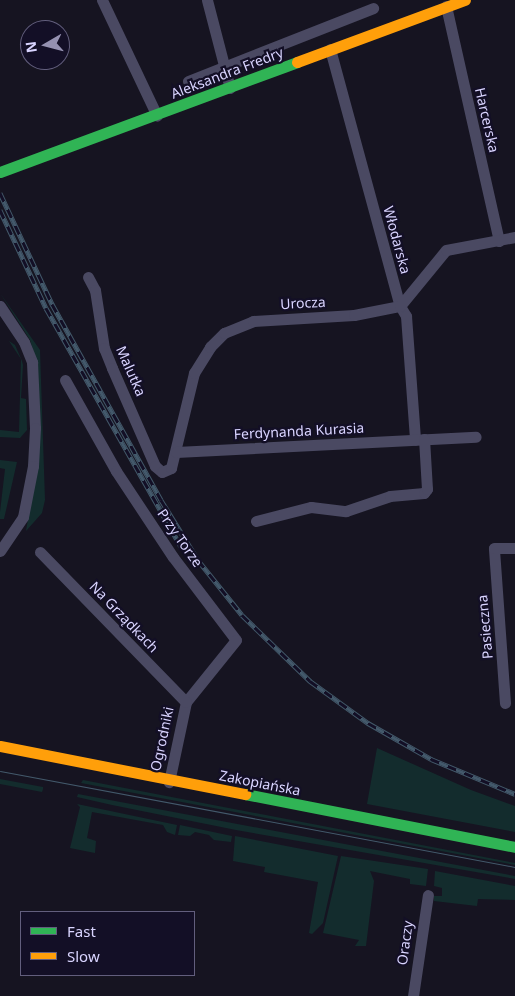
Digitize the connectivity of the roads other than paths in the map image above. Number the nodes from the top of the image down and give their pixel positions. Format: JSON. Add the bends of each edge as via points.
{"nodes":[{"id":1,"x":102,"y":0,"type":"edge"},
{"id":2,"x":207,"y":0,"type":"edge"},
{"id":3,"x":464,"y":0,"type":"edge"},
{"id":4,"x":446,"y":6,"type":"junction"},
{"id":5,"x":373,"y":8,"type":"dead end"},
{"id":6,"x":330,"y":50,"type":"junction"},
{"id":7,"x":224,"y":67,"type":"junction"},
{"id":8,"x":188,"y":81,"type":"dead end"},
{"id":9,"x":230,"y":88,"type":"junction"},
{"id":10,"x":157,"y":116,"type":"junction"},
{"id":11,"x":0,"y":172,"type":"edge"},
{"id":12,"x":515,"y":238,"type":"edge"},
{"id":13,"x":499,"y":242,"type":"junction"},
{"id":14,"x":88,"y":277,"type":"dead end"},
{"id":15,"x":0,"y":306,"type":"edge"},
{"id":16,"x":400,"y":306,"type":"junction"},
{"id":17,"x":65,"y":380,"type":"dead end"},
{"id":18,"x":476,"y":437,"type":"dead end"},
{"id":19,"x":419,"y":440,"type":"junction"},
{"id":20,"x":176,"y":452,"type":"junction"},
{"id":21,"x":162,"y":472,"type":"joint"},
{"id":22,"x":256,"y":521,"type":"dead end"},
{"id":23,"x":515,"y":548,"type":"edge"},
{"id":24,"x":0,"y":551,"type":"edge"},
{"id":25,"x":40,"y":552,"type":"dead end"},
{"id":26,"x":186,"y":702,"type":"junction"},
{"id":27,"x":505,"y":703,"type":"dead end"},
{"id":28,"x":0,"y":746,"type":"edge"},
{"id":29,"x":0,"y":758,"type":"edge"},
{"id":30,"x":169,"y":782,"type":"junction"},
{"id":31,"x":515,"y":847,"type":"edge"},
{"id":32,"x":515,"y":858,"type":"edge"},
{"id":33,"x":428,"y":895,"type":"dead end"},
{"id":34,"x":413,"y":996,"type":"edge"}],
"edges":[{"from":1,"to":10,"type":"street"},
{"from":2,"to":7,"type":"street"},
{"from":3,"to":4,"type":"main road","name":"Aleksandra Fredry"},
{"from":4,"to":6,"type":"main road","name":"Aleksandra Fredry"},
{"from":4,"to":13,"type":"street","name":"Harcerska"},
{"from":5,"to":7,"type":"street"},
{"from":6,"to":9,"type":"main road","name":"Aleksandra Fredry"},
{"from":6,"to":16,"type":"street","name":"Włodarska"},
{"from":7,"to":8,"type":"street"},
{"from":7,"to":9,"type":"street"},
{"from":9,"to":10,"type":"main road","name":"Aleksandra Fredry"},
{"from":10,"to":11,"type":"main road","name":"Aleksandra Fredry"},
{"from":12,"to":13,"type":"street"},
{"from":13,"to":16,"type":"street","via":[[446,250]]},
{"from":14,"to":21,"type":"street","name":"Malutka","via":[[95,290],[110,363],[156,466]]},
{"from":15,"to":24,"type":"street","via":[[24,342],[32,362],[35,428],[33,466],[23,517]]},
{"from":16,"to":19,"type":"street","name":"Włodarska","via":[[406,316]]},
{"from":16,"to":20,"type":"street","name":"Urocza","via":[[354,315],[253,321],[224,333],[210,347],[194,373]]},
{"from":17,"to":26,"type":"street","name":"Przy Torze","via":[[142,510],[236,640]]},
{"from":18,"to":19,"type":"street","name":"Ferdynanda Kurasia"},
{"from":19,"to":20,"type":"street","name":"Ferdynanda Kurasia"},
{"from":19,"to":22,"type":"street","via":[[427,490],[424,493],[390,496],[346,511],[311,507]]},
{"from":20,"to":21,"type":"street","name":"Urocza","via":[[171,468]]},
{"from":23,"to":27,"type":"street","name":"Pasieczna","via":[[494,548]]},
{"from":25,"to":26,"type":"street","name":"Na Grządkach"},
{"from":26,"to":30,"type":"street","name":"Ogrodniki"},
{"from":28,"to":30,"type":"main road","name":"Zakopiańska"},
{"from":29,"to":32,"type":"main road","name":"Zakopiańska"},
{"from":30,"to":31,"type":"main road","name":"Zakopiańska"},
{"from":33,"to":34,"type":"street","name":"Oraczy"}]}
